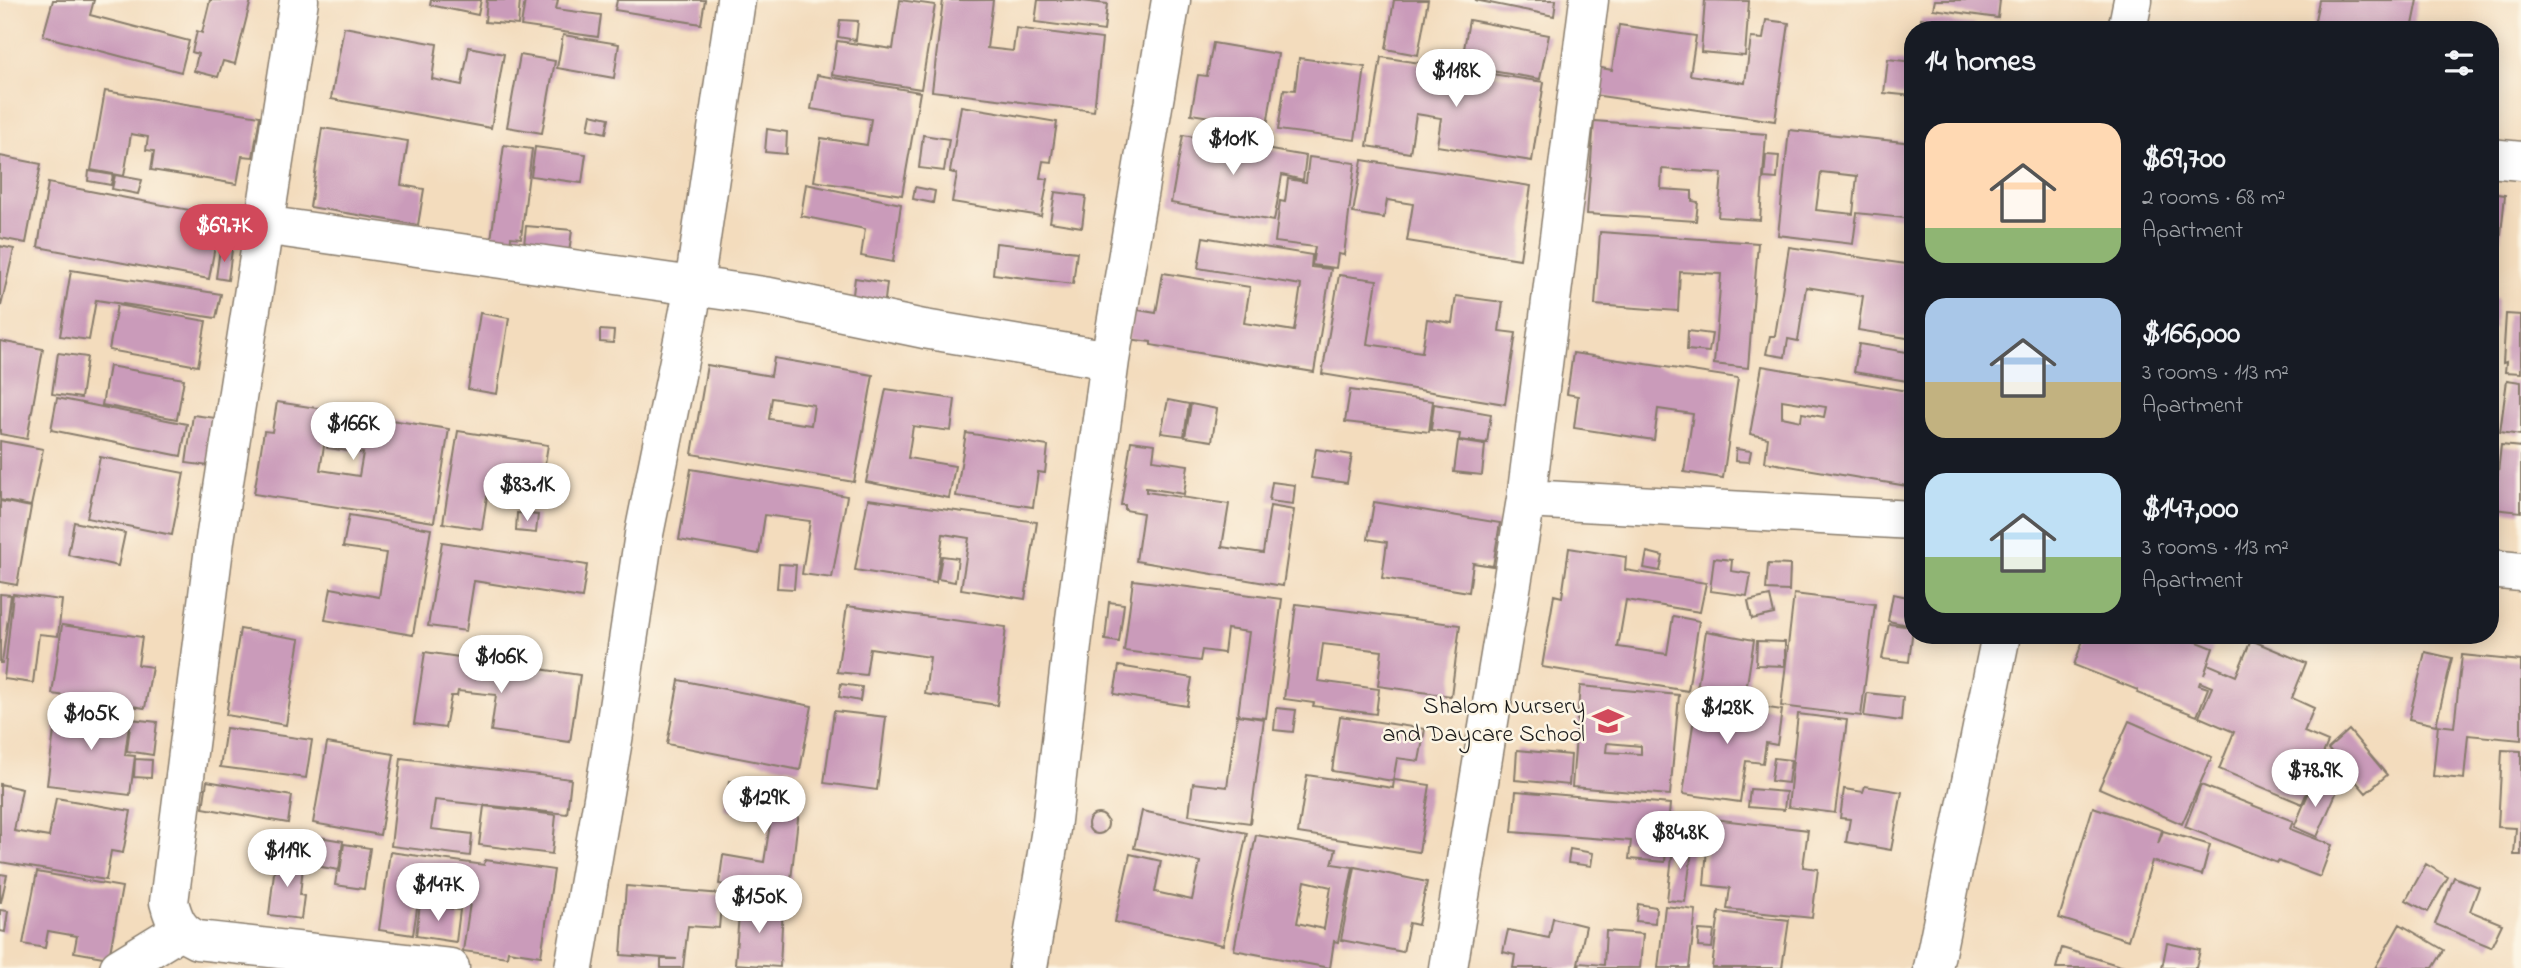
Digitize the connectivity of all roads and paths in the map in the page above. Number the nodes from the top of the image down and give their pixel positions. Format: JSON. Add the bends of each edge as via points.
{"nodes":[{"id":1,"x":299,"y":0,"type":"edge"},
{"id":2,"x":736,"y":0,"type":"edge"},
{"id":3,"x":1171,"y":0,"type":"edge"},
{"id":4,"x":1589,"y":0,"type":"edge"},
{"id":5,"x":2133,"y":0,"type":"edge"},
{"id":6,"x":2129,"y":21,"type":"edge"},
{"id":7,"x":2499,"y":159,"type":"edge"},
{"id":8,"x":2521,"y":161,"type":"edge"},
{"id":9,"x":263,"y":225,"type":"junction"},
{"id":10,"x":694,"y":286,"type":"junction"},
{"id":11,"x":1110,"y":360,"type":"junction"},
{"id":12,"x":1526,"y":499,"type":"junction"},
{"id":13,"x":1904,"y":520,"type":"edge"},
{"id":14,"x":2499,"y":570,"type":"edge"},
{"id":15,"x":2521,"y":572,"type":"edge"},
{"id":16,"x":1999,"y":644,"type":"edge"},
{"id":17,"x":181,"y":930,"type":"junction"},
{"id":18,"x":119,"y":968,"type":"edge"},
{"id":19,"x":450,"y":968,"type":"edge"},
{"id":20,"x":574,"y":968,"type":"edge"},
{"id":21,"x":1028,"y":968,"type":"edge"},
{"id":22,"x":1448,"y":968,"type":"edge"},
{"id":23,"x":1933,"y":968,"type":"edge"}],
"edges":[{"from":1,"to":9,"type":"street"},
{"from":2,"to":10,"type":"street"},
{"from":3,"to":11,"type":"street"},
{"from":4,"to":12,"type":"street"},
{"from":5,"to":6,"type":"street"},
{"from":7,"to":8,"type":"street"},
{"from":9,"to":10,"type":"street"},
{"from":9,"to":17,"type":"street","via":[[215,540],[170,889],[171,912]]},
{"from":10,"to":11,"type":"street"},
{"from":10,"to":20,"type":"street","via":[[644,534]]},
{"from":11,"to":21,"type":"street","via":[[1051,829]]},
{"from":12,"to":13,"type":"street"},
{"from":12,"to":22,"type":"street"},
{"from":14,"to":15,"type":"street"},
{"from":16,"to":23,"type":"street"},
{"from":17,"to":18,"type":"street"},
{"from":17,"to":19,"type":"street","via":[[197,940]]}]}
